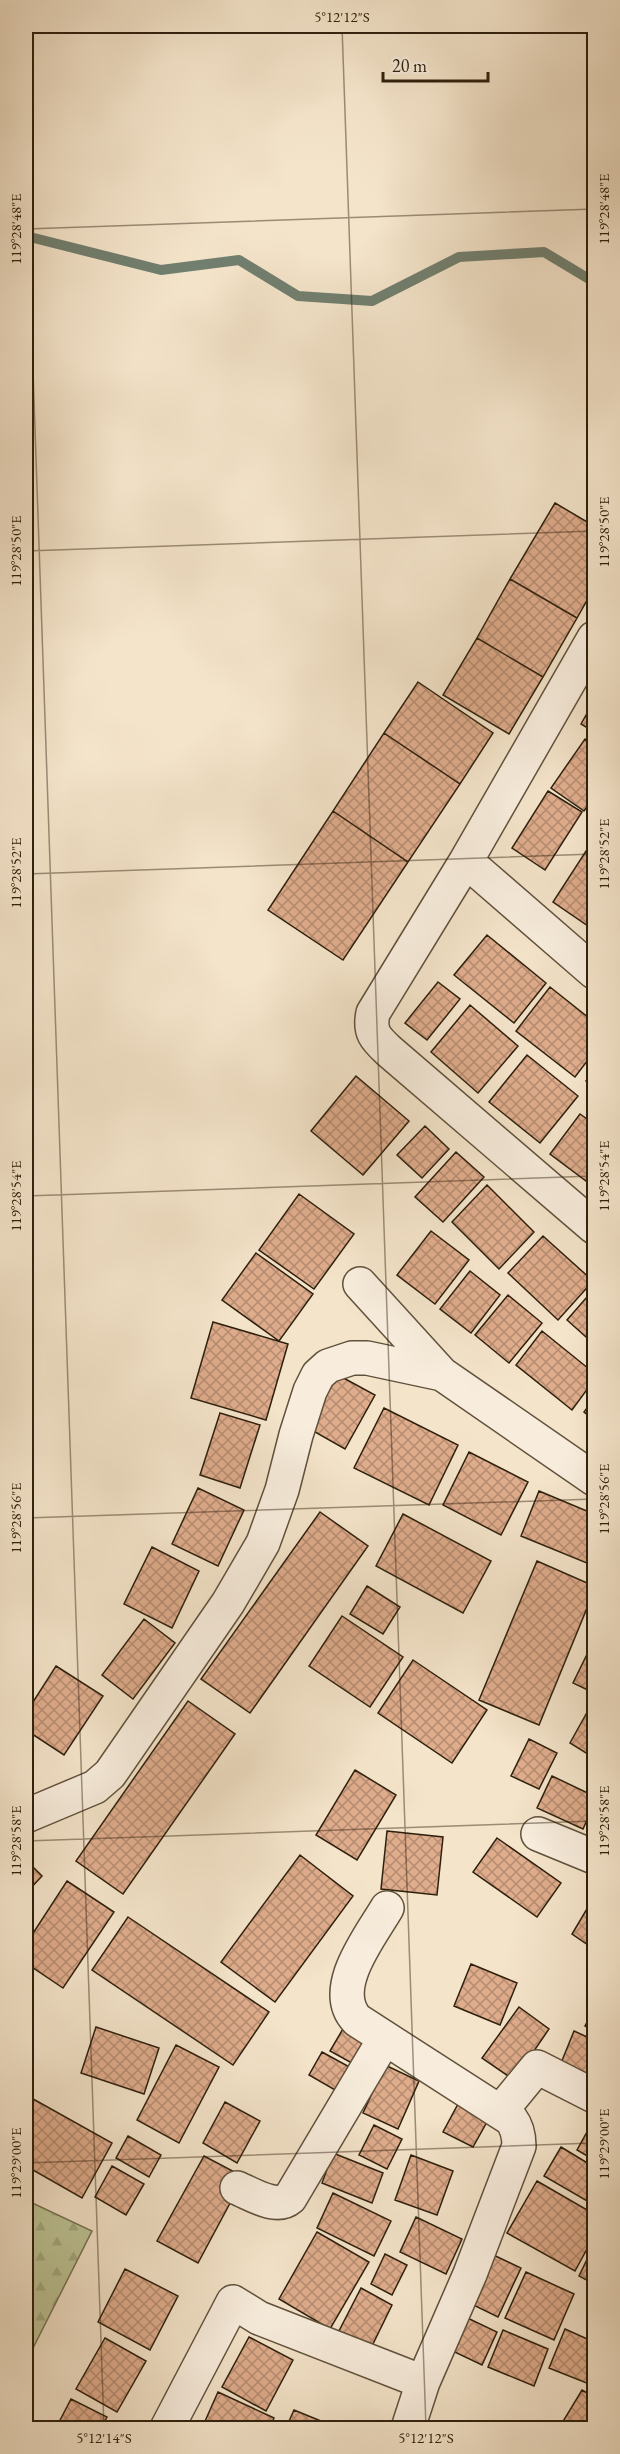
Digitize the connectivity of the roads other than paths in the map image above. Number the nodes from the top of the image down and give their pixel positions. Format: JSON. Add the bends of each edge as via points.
{"nodes":[{"id":1,"x":594,"y":638,"type":"edge"},
{"id":2,"x":466,"y":861,"type":"junction"},
{"id":3,"x":594,"y":972,"type":"edge"},
{"id":4,"x":594,"y":1227,"type":"edge"},
{"id":5,"x":360,"y":1284,"type":"dead end"},
{"id":6,"x":442,"y":1374,"type":"junction"},
{"id":7,"x":594,"y":1479,"type":"edge"},
{"id":8,"x":26,"y":1816,"type":"edge"},
{"id":9,"x":538,"y":1833,"type":"dead end"},
{"id":10,"x":594,"y":1857,"type":"edge"},
{"id":11,"x":387,"y":1908,"type":"dead end"},
{"id":12,"x":385,"y":2038,"type":"junction"},
{"id":13,"x":594,"y":2096,"type":"edge"},
{"id":14,"x":500,"y":2112,"type":"junction"},
{"id":15,"x":237,"y":2188,"type":"dead end"},
{"id":16,"x":423,"y":2382,"type":"junction"},
{"id":17,"x":166,"y":2428,"type":"edge"},
{"id":18,"x":408,"y":2428,"type":"edge"}],
"edges":[{"from":1,"to":2,"type":"street"},
{"from":2,"to":3,"type":"street"},
{"from":2,"to":4,"type":"street","via":[[373,1013],[372,1033],[388,1051]]},
{"from":5,"to":6,"type":"street"},
{"from":6,"to":7,"type":"street"},
{"from":6,"to":8,"type":"street","via":[[367,1358],[340,1361],[318,1375],[263,1543],[228,1603],[111,1774],[95,1787]]},
{"from":9,"to":10,"type":"street"},
{"from":11,"to":12,"type":"street","via":[[348,1977],[346,1995],[351,2014]]},
{"from":12,"to":14,"type":"street"},
{"from":12,"to":15,"type":"street","via":[[290,2198],[273,2203]]},
{"from":13,"to":14,"type":"street","via":[[537,2067]]},
{"from":14,"to":16,"type":"street","via":[[516,2125],[519,2146]]},
{"from":16,"to":17,"type":"street","via":[[259,2318],[232,2302]]},
{"from":16,"to":18,"type":"street"}]}
